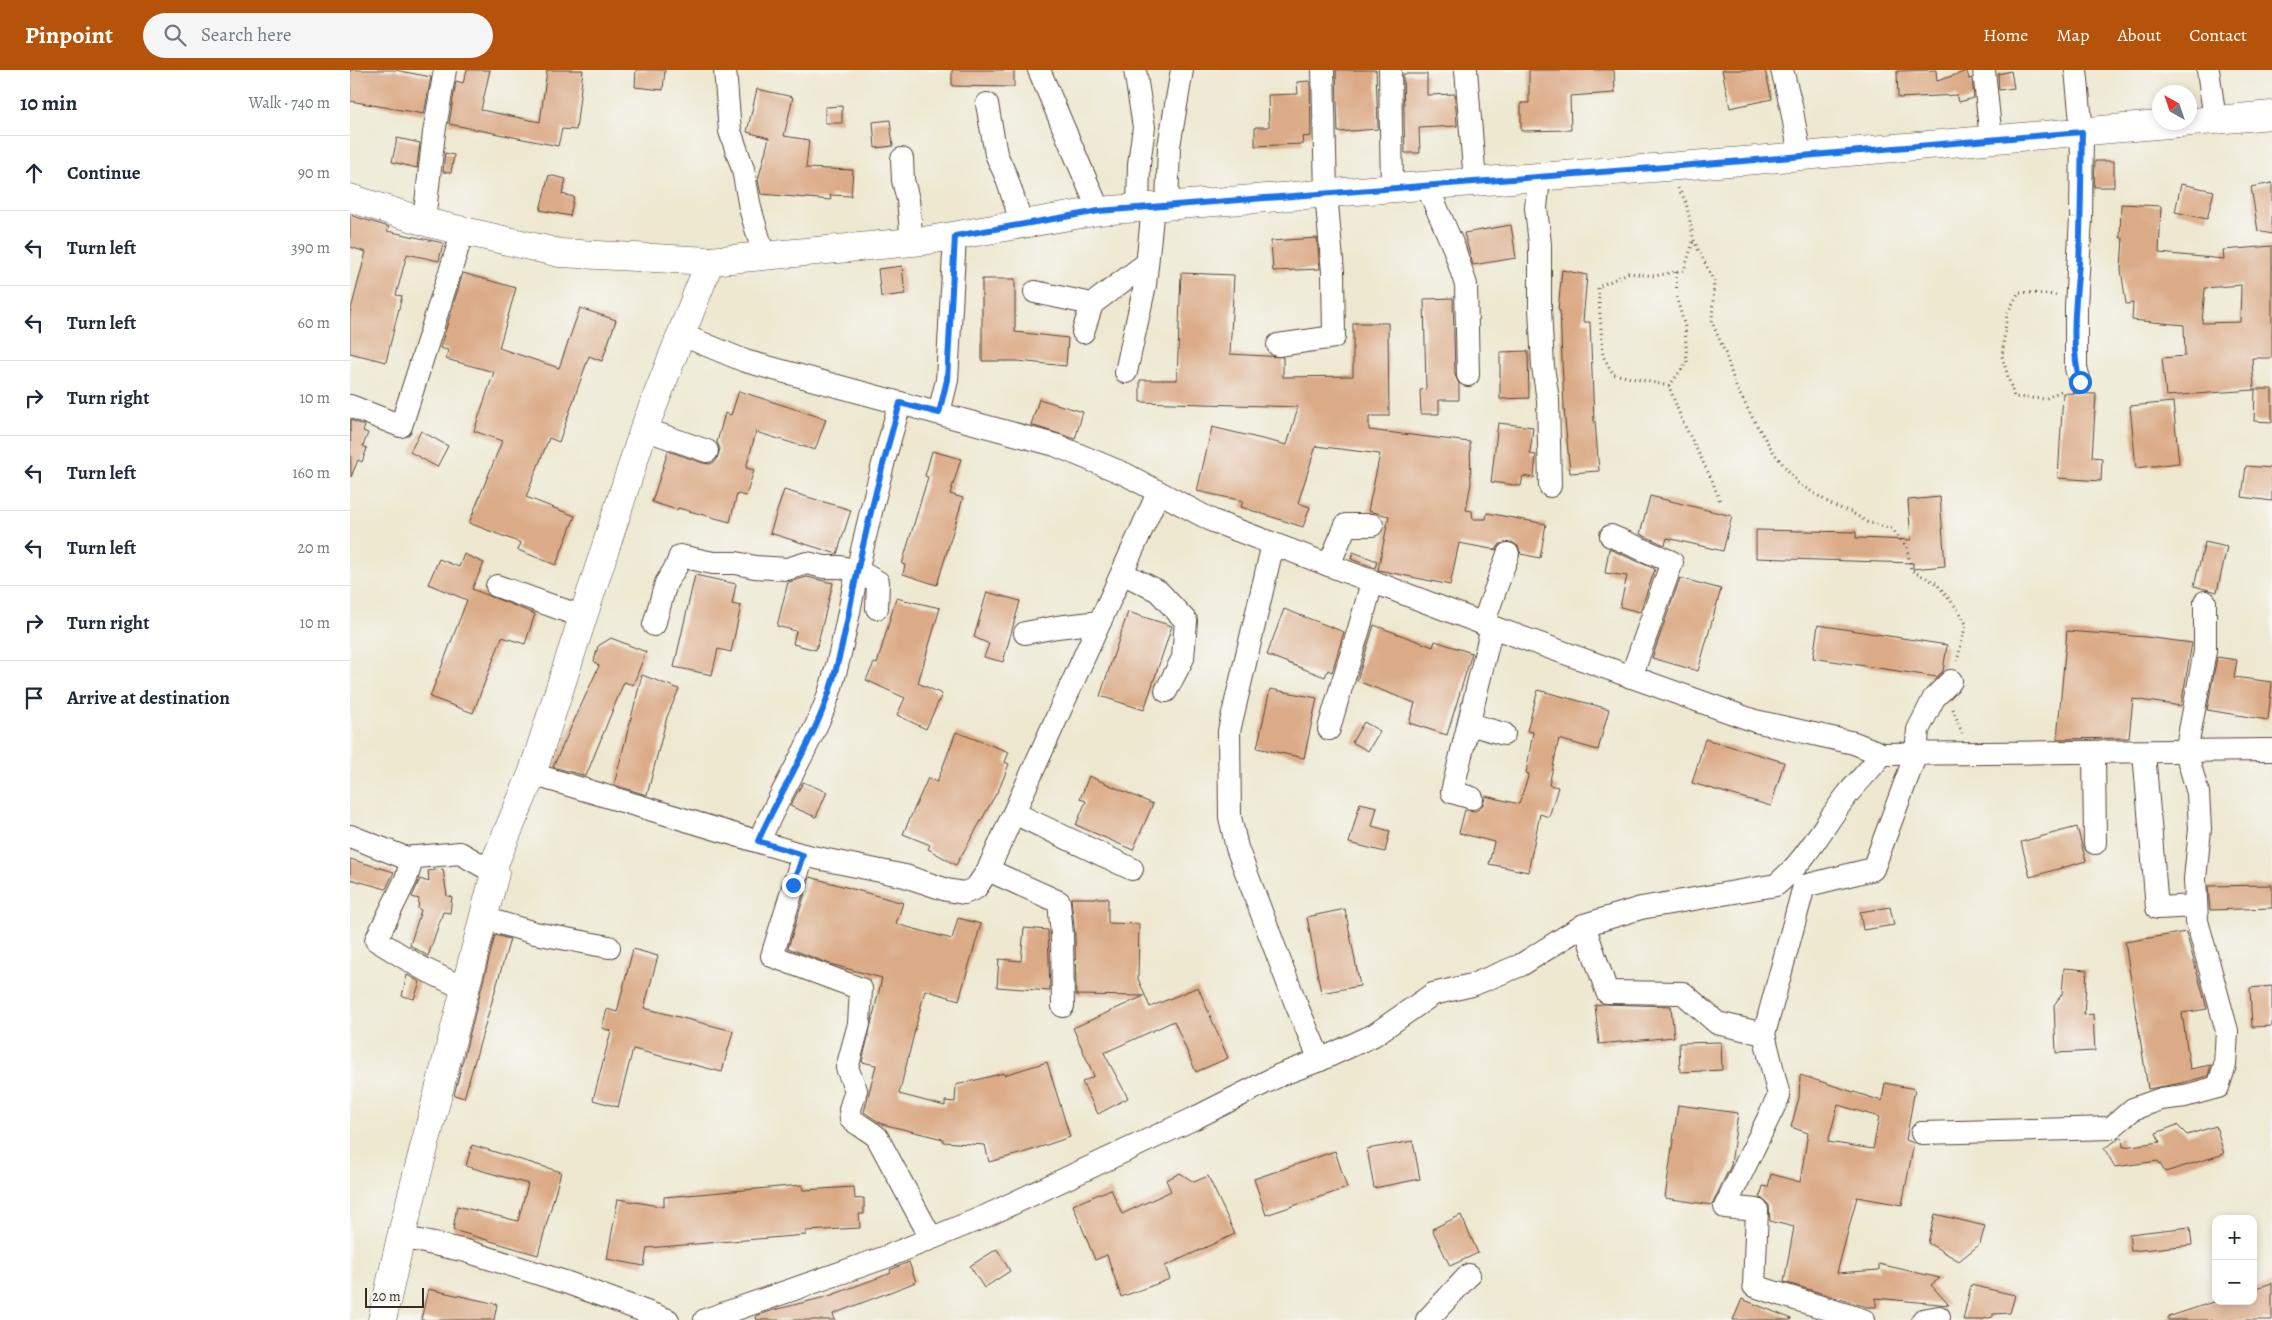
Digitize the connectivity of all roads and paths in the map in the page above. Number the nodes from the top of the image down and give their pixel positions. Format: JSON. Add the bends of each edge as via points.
{"nodes":[{"id":1,"x":445,"y":70,"type":"edge"},
{"id":2,"x":726,"y":70,"type":"edge"},
{"id":3,"x":1039,"y":70,"type":"edge"},
{"id":4,"x":1135,"y":70,"type":"edge"},
{"id":5,"x":1182,"y":70,"type":"edge"},
{"id":6,"x":1323,"y":70,"type":"edge"},
{"id":7,"x":1390,"y":70,"type":"edge"},
{"id":8,"x":1466,"y":70,"type":"edge"},
{"id":9,"x":1782,"y":70,"type":"edge"},
{"id":10,"x":1984,"y":70,"type":"edge"},
{"id":11,"x":2076,"y":70,"type":"edge"},
{"id":12,"x":2208,"y":70,"type":"edge"},
{"id":13,"x":987,"y":104,"type":"dead end"},
{"id":14,"x":2272,"y":116,"type":"edge"},
{"id":15,"x":2215,"y":120,"type":"junction"},
{"id":16,"x":2082,"y":132,"type":"junction"},
{"id":17,"x":1991,"y":140,"type":"junction"},
{"id":18,"x":1800,"y":156,"type":"junction"},
{"id":19,"x":902,"y":159,"type":"dead end"},
{"id":20,"x":1670,"y":166,"type":"junction"},
{"id":21,"x":1538,"y":177,"type":"junction"},
{"id":22,"x":1475,"y":182,"type":"junction"},
{"id":23,"x":1427,"y":186,"type":"junction"},
{"id":24,"x":1392,"y":188,"type":"junction"},
{"id":25,"x":1326,"y":193,"type":"junction"},
{"id":26,"x":350,"y":198,"type":"edge"},
{"id":27,"x":1152,"y":207,"type":"junction"},
{"id":28,"x":1099,"y":211,"type":"junction"},
{"id":29,"x":424,"y":221,"type":"junction"},
{"id":30,"x":1022,"y":224,"type":"junction"},
{"id":31,"x":463,"y":231,"type":"junction"},
{"id":32,"x":955,"y":236,"type":"junction"},
{"id":33,"x":1694,"y":241,"type":"junction"},
{"id":34,"x":912,"y":242,"type":"junction"},
{"id":35,"x":764,"y":256,"type":"junction"},
{"id":36,"x":710,"y":261,"type":"junction"},
{"id":37,"x":1147,"y":263,"type":"junction"},
{"id":38,"x":1676,"y":272,"type":"junction"},
{"id":39,"x":1035,"y":292,"type":"dead end"},
{"id":40,"x":2076,"y":296,"type":"junction"},
{"id":41,"x":1092,"y":304,"type":"junction"},
{"id":42,"x":1083,"y":332,"type":"dead end"},
{"id":43,"x":680,"y":334,"type":"junction"},
{"id":44,"x":1278,"y":345,"type":"dead end"},
{"id":45,"x":1126,"y":372,"type":"dead end"},
{"id":46,"x":1468,"y":375,"type":"dead end"},
{"id":47,"x":2080,"y":382,"type":"joint"},
{"id":48,"x":1670,"y":386,"type":"junction"},
{"id":49,"x":900,"y":403,"type":"junction"},
{"id":50,"x":350,"y":406,"type":"edge"},
{"id":51,"x":939,"y":413,"type":"junction"},
{"id":52,"x":644,"y":429,"type":"junction"},
{"id":53,"x":707,"y":451,"type":"dead end"},
{"id":54,"x":1550,"y":486,"type":"dead end"},
{"id":55,"x":1158,"y":493,"type":"junction"},
{"id":56,"x":1720,"y":502,"type":"dead end"},
{"id":57,"x":1372,"y":525,"type":"dead end"},
{"id":58,"x":1611,"y":536,"type":"dead end"},
{"id":59,"x":1273,"y":544,"type":"junction"},
{"id":60,"x":1508,"y":554,"type":"dead end"},
{"id":61,"x":1329,"y":565,"type":"junction"},
{"id":62,"x":858,"y":571,"type":"junction"},
{"id":63,"x":1122,"y":573,"type":"junction"},
{"id":64,"x":1372,"y":582,"type":"junction"},
{"id":65,"x":497,"y":586,"type":"dead end"},
{"id":66,"x":2205,"y":602,"type":"dead end"},
{"id":67,"x":877,"y":608,"type":"dead end"},
{"id":68,"x":583,"y":617,"type":"junction"},
{"id":69,"x":1100,"y":622,"type":"junction"},
{"id":70,"x":654,"y":625,"type":"dead end"},
{"id":71,"x":1487,"y":625,"type":"junction"},
{"id":72,"x":1025,"y":632,"type":"dead end"},
{"id":73,"x":1632,"y":677,"type":"junction"},
{"id":74,"x":1950,"y":681,"type":"junction"},
{"id":75,"x":1166,"y":691,"type":"dead end"},
{"id":76,"x":1469,"y":724,"type":"junction"},
{"id":77,"x":1329,"y":729,"type":"dead end"},
{"id":78,"x":1504,"y":734,"type":"dead end"},
{"id":79,"x":2272,"y":750,"type":"edge"},
{"id":80,"x":2144,"y":752,"type":"junction"},
{"id":81,"x":2186,"y":752,"type":"junction"},
{"id":82,"x":2094,"y":753,"type":"junction"},
{"id":83,"x":1882,"y":754,"type":"junction"},
{"id":84,"x":1916,"y":754,"type":"junction"},
{"id":85,"x":1972,"y":754,"type":"junction"},
{"id":86,"x":532,"y":774,"type":"junction"},
{"id":87,"x":1472,"y":798,"type":"dead end"},
{"id":88,"x":1014,"y":813,"type":"junction"},
{"id":89,"x":350,"y":836,"type":"edge"},
{"id":90,"x":758,"y":841,"type":"junction"},
{"id":91,"x":2095,"y":843,"type":"dead end"},
{"id":92,"x":803,"y":855,"type":"junction"},
{"id":93,"x":413,"y":857,"type":"junction"},
{"id":94,"x":1132,"y":869,"type":"dead end"},
{"id":95,"x":988,"y":870,"type":"junction"},
{"id":96,"x":495,"y":873,"type":"junction"},
{"id":97,"x":2196,"y":906,"type":"junction"},
{"id":98,"x":484,"y":918,"type":"junction"},
{"id":99,"x":1584,"y":925,"type":"junction"},
{"id":100,"x":609,"y":947,"type":"dead end"},
{"id":101,"x":465,"y":989,"type":"junction"},
{"id":102,"x":1063,"y":1006,"type":"dead end"},
{"id":103,"x":1764,"y":1034,"type":"junction"},
{"id":104,"x":1320,"y":1060,"type":"junction"},
{"id":105,"x":1922,"y":1133,"type":"dead end"},
{"id":106,"x":401,"y":1237,"type":"junction"},
{"id":107,"x":931,"y":1238,"type":"junction"},
{"id":108,"x":1469,"y":1275,"type":"dead end"},
{"id":109,"x":382,"y":1320,"type":"edge"},
{"id":110,"x":668,"y":1320,"type":"edge"},
{"id":111,"x":705,"y":1320,"type":"edge"},
{"id":112,"x":1427,"y":1320,"type":"edge"},
{"id":113,"x":1862,"y":1320,"type":"edge"}],
"edges":[{"from":1,"to":29,"type":"street"},
{"from":2,"to":35,"type":"street","via":[[730,132],[743,168]]},
{"from":3,"to":28,"type":"street"},
{"from":4,"to":27,"type":"street","via":[[1144,127],[1139,164]]},
{"from":5,"to":27,"type":"street","via":[[1169,146]]},
{"from":6,"to":25,"type":"street"},
{"from":7,"to":24,"type":"street"},
{"from":8,"to":22,"type":"street"},
{"from":9,"to":18,"type":"street"},
{"from":10,"to":17,"type":"street"},
{"from":11,"to":16,"type":"street"},
{"from":12,"to":15,"type":"street"},
{"from":13,"to":30,"type":"street","via":[[996,154]]},
{"from":14,"to":15,"type":"main road"},
{"from":15,"to":16,"type":"main road"},
{"from":16,"to":17,"type":"main road"},
{"from":16,"to":40,"type":"street"},
{"from":17,"to":18,"type":"main road"},
{"from":18,"to":20,"type":"main road"},
{"from":19,"to":34,"type":"street"},
{"from":20,"to":21,"type":"main road"},
{"from":20,"to":33,"type":"path","via":[[1674,182],[1686,202]]},
{"from":21,"to":22,"type":"main road"},
{"from":21,"to":54,"type":"street","via":[[1536,208]]},
{"from":22,"to":23,"type":"main road"},
{"from":23,"to":24,"type":"main road"},
{"from":23,"to":46,"type":"street","via":[[1466,285]]},
{"from":24,"to":25,"type":"main road"},
{"from":25,"to":27,"type":"main road"},
{"from":25,"to":44,"type":"street","via":[[1333,272],[1334,337]]},
{"from":26,"to":29,"type":"main road"},
{"from":27,"to":28,"type":"main road"},
{"from":27,"to":37,"type":"street"},
{"from":28,"to":30,"type":"main road"},
{"from":29,"to":31,"type":"main road"},
{"from":30,"to":32,"type":"main road"},
{"from":31,"to":36,"type":"main road","via":[[560,253]]},
{"from":31,"to":50,"type":"street","via":[[401,426]]},
{"from":32,"to":34,"type":"main road"},
{"from":32,"to":51,"type":"street","via":[[947,380]]},
{"from":33,"to":38,"type":"path","via":[[1684,270]]},
{"from":33,"to":74,"type":"path","via":[[1714,281],[1712,322],[1736,387],[1774,453],[1798,483],[1867,522],[1892,529],[1907,547],[1911,570],[1936,583],[1966,624]]},
{"from":34,"to":35,"type":"main road"},
{"from":35,"to":36,"type":"main road"},
{"from":36,"to":43,"type":"main road"},
{"from":37,"to":41,"type":"street"},
{"from":37,"to":45,"type":"street"},
{"from":38,"to":48,"type":"path","via":[[1687,362]]},
{"from":38,"to":48,"type":"path","via":[[1655,276],[1628,273],[1598,287],[1603,356],[1613,374]]},
{"from":39,"to":41,"type":"street"},
{"from":40,"to":47,"type":"street","via":[[2076,368]]},
{"from":40,"to":47,"type":"path","via":[[2020,292],[2007,314],[2002,356],[2014,398],[2045,399]]},
{"from":41,"to":42,"type":"street"},
{"from":43,"to":49,"type":"street","via":[[745,361]]},
{"from":43,"to":52,"type":"main road"},
{"from":48,"to":56,"type":"path","via":[[1684,426]]},
{"from":49,"to":51,"type":"street"},
{"from":49,"to":62,"type":"street"},
{"from":51,"to":55,"type":"street","via":[[1055,445],[1125,474]]},
{"from":52,"to":53,"type":"street"},
{"from":52,"to":68,"type":"main road"},
{"from":55,"to":59,"type":"street","via":[[1213,522]]},
{"from":55,"to":63,"type":"street"},
{"from":57,"to":61,"type":"street","via":[[1346,525]]},
{"from":58,"to":73,"type":"street","via":[[1672,562]]},
{"from":59,"to":61,"type":"street"},
{"from":59,"to":104,"type":"street","via":[[1229,731],[1230,817],[1241,857]]},
{"from":60,"to":71,"type":"street"},
{"from":61,"to":64,"type":"street"},
{"from":62,"to":67,"type":"street","via":[[878,582]]},
{"from":62,"to":70,"type":"street","via":[[807,563],[787,569],[756,567],[680,556],[666,583]]},
{"from":62,"to":90,"type":"street","via":[[825,703],[807,748]]},
{"from":63,"to":69,"type":"street"},
{"from":63,"to":75,"type":"street","via":[[1158,591],[1186,621],[1183,658]]},
{"from":64,"to":71,"type":"street"},
{"from":64,"to":77,"type":"street"},
{"from":65,"to":68,"type":"street"},
{"from":66,"to":81,"type":"street","via":[[2205,651]]},
{"from":68,"to":86,"type":"main road"},
{"from":69,"to":72,"type":"street"},
{"from":69,"to":88,"type":"street"},
{"from":71,"to":73,"type":"street"},
{"from":71,"to":76,"type":"street"},
{"from":73,"to":83,"type":"street","via":[[1755,721],[1854,743]]},
{"from":74,"to":84,"type":"street","via":[[1926,711],[1918,730]]},
{"from":74,"to":85,"type":"path","via":[[1952,706]]},
{"from":76,"to":78,"type":"street"},
{"from":76,"to":87,"type":"street","via":[[1452,792]]},
{"from":79,"to":81,"type":"street"},
{"from":80,"to":81,"type":"street"},
{"from":80,"to":82,"type":"street"},
{"from":80,"to":97,"type":"street","via":[[2157,908]]},
{"from":81,"to":97,"type":"street","via":[[2198,793],[2200,829]]},
{"from":82,"to":85,"type":"street"},
{"from":82,"to":91,"type":"street"},
{"from":83,"to":84,"type":"street"},
{"from":83,"to":99,"type":"street","via":[[1792,872],[1776,885],[1641,908]]},
{"from":84,"to":85,"type":"street"},
{"from":84,"to":103,"type":"street","via":[[1873,870],[1804,886]]},
{"from":86,"to":90,"type":"street"},
{"from":86,"to":96,"type":"main road","via":[[494,864]]},
{"from":88,"to":94,"type":"street"},
{"from":88,"to":95,"type":"street"},
{"from":89,"to":93,"type":"street","via":[[406,858]]},
{"from":90,"to":92,"type":"street"},
{"from":92,"to":95,"type":"street","via":[[906,876],[964,893],[976,888]]},
{"from":92,"to":107,"type":"street","via":[[772,956],[861,989],[859,1024],[847,1068],[856,1090],[850,1109],[851,1119],[876,1137]]},
{"from":93,"to":96,"type":"street","via":[[460,853]]},
{"from":93,"to":101,"type":"street","via":[[406,879],[376,940]]},
{"from":95,"to":102,"type":"street","via":[[1059,902]]},
{"from":96,"to":98,"type":"main road"},
{"from":97,"to":105,"type":"street","via":[[2196,921],[2227,1031],[2225,1065],[2218,1087],[2161,1099],[2133,1109],[2111,1128]]},
{"from":98,"to":100,"type":"street","via":[[536,933]]},
{"from":98,"to":101,"type":"main road"},
{"from":99,"to":103,"type":"street","via":[[1606,992],[1683,993],[1716,1023]]},
{"from":99,"to":104,"type":"street","via":[[1521,965],[1472,985],[1433,994],[1374,1035]]},
{"from":101,"to":106,"type":"main road"},
{"from":103,"to":113,"type":"street","via":[[1779,1096],[1725,1207],[1756,1210],[1754,1286]]},
{"from":104,"to":107,"type":"street","via":[[1280,1075],[1047,1189]]},
{"from":106,"to":109,"type":"main road"},
{"from":106,"to":110,"type":"street","via":[[466,1251],[540,1274]]},
{"from":107,"to":111,"type":"street","via":[[886,1257]]},
{"from":108,"to":112,"type":"street"}]}
